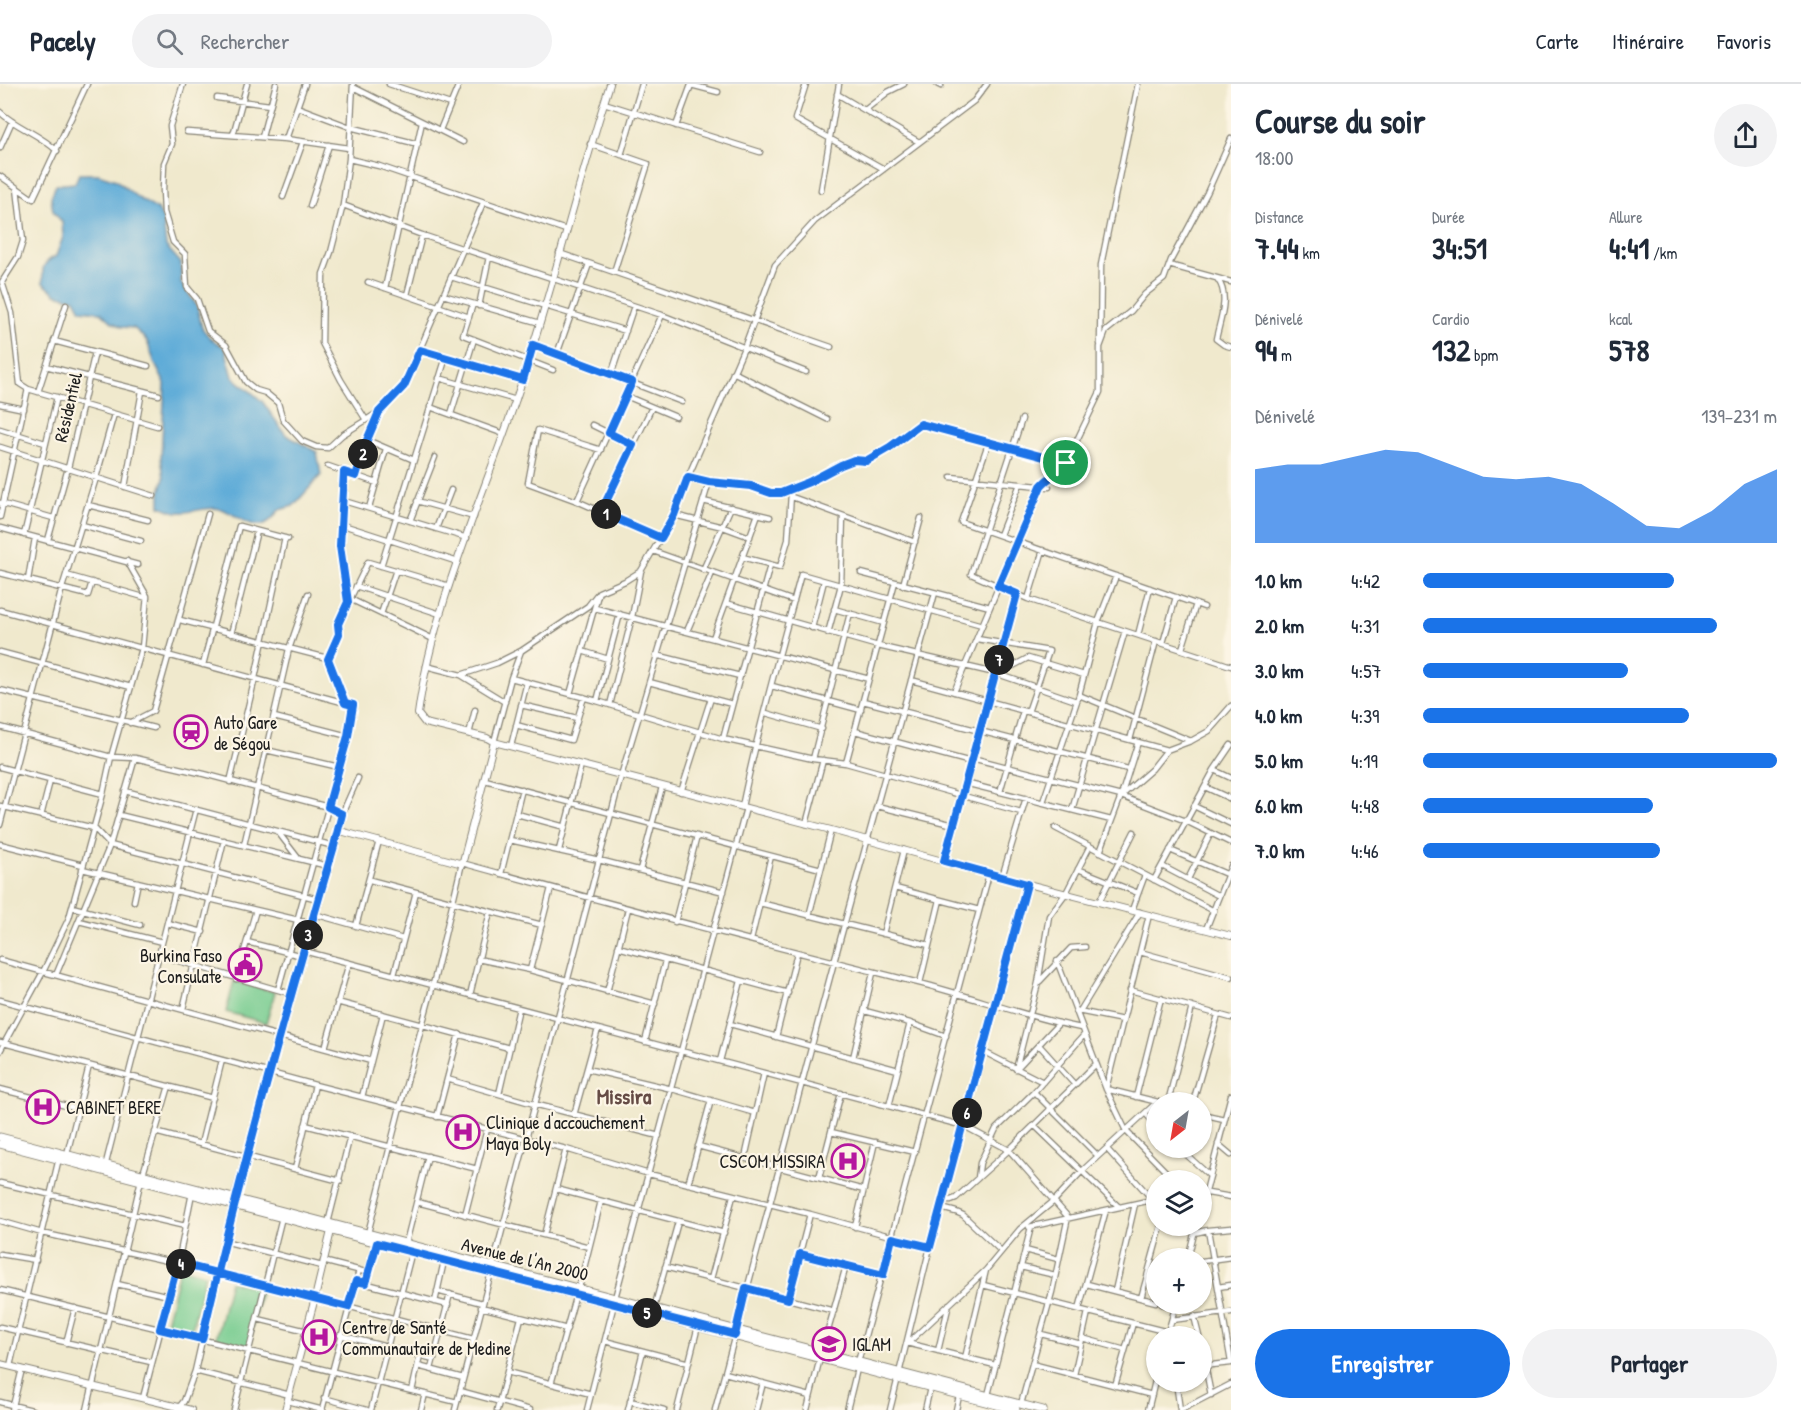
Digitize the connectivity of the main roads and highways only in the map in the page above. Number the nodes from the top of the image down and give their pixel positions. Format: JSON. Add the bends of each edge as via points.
{"nodes":[{"id":1,"x":610,"y":84,"type":"edge"},
{"id":2,"x":494,"y":742,"type":"junction"},
{"id":3,"x":1230,"y":934,"type":"edge"},
{"id":4,"x":0,"y":1137,"type":"edge"},
{"id":5,"x":0,"y":1144,"type":"edge"},
{"id":6,"x":142,"y":1177,"type":"junction"},
{"id":7,"x":234,"y":1201,"type":"junction"},
{"id":8,"x":333,"y":1228,"type":"junction"},
{"id":9,"x":492,"y":1269,"type":"junction"},
{"id":10,"x":614,"y":1301,"type":"junction"},
{"id":11,"x":735,"y":1332,"type":"junction"},
{"id":12,"x":0,"y":1364,"type":"edge"},
{"id":13,"x":898,"y":1376,"type":"junction"},
{"id":14,"x":996,"y":1407,"type":"edge"},
{"id":15,"x":1018,"y":1407,"type":"edge"},
{"id":16,"x":177,"y":1408,"type":"edge"},
{"id":17,"x":191,"y":1410,"type":"edge"},
{"id":18,"x":285,"y":1410,"type":"edge"},
{"id":19,"x":1043,"y":1410,"type":"edge"}],
"edges":[{"from":1,"to":2,"type":"main road","via":[[523,380],[449,586],[426,666],[418,714],[425,723]]},
{"from":2,"to":3,"type":"main road"},
{"from":2,"to":7,"type":"main road","via":[[462,863],[338,832]]},
{"from":4,"to":6,"type":"main road","name":"Avenue de l'An 2000","via":[[105,1163]]},
{"from":5,"to":6,"type":"main road","name":"Avenue de l'An 2000"},
{"from":6,"to":7,"type":"main road","name":"Avenue de l'An 2000"},
{"from":6,"to":7,"type":"main road","name":"Avenue de l'An 2000"},
{"from":7,"to":8,"type":"main road","name":"Avenue de l'An 2000"},
{"from":7,"to":8,"type":"main road","name":"Avenue de l'An 2000","via":[[328,1223]]},
{"from":8,"to":9,"type":"main road","name":"Avenue de l'An 2000","via":[[368,1233]]},
{"from":8,"to":9,"type":"main road","name":"Avenue de l'An 2000","via":[[444,1261]]},
{"from":8,"to":18,"type":"main road"},
{"from":9,"to":10,"type":"main road","name":"Avenue de l'An 2000"},
{"from":10,"to":11,"type":"main road","name":"Avenue de l'An 2000","via":[[654,1308]]},
{"from":10,"to":11,"type":"main road","name":"Avenue de l'An 2000","via":[[698,1326]]},
{"from":11,"to":13,"type":"main road","name":"Avenue de l'An 2000"},
{"from":12,"to":16,"type":"main road"},
{"from":13,"to":14,"type":"main road","name":"Avenue de l'An 2000"},
{"from":13,"to":15,"type":"main road","name":"Avenue de l'An 2000","via":[[988,1395]]},
{"from":14,"to":15,"type":"main road","name":"Avenue de l'An 2000"},
{"from":15,"to":19,"type":"main road","name":"Avenue de l'An 2000"},
{"from":16,"to":17,"type":"main road"}]}
